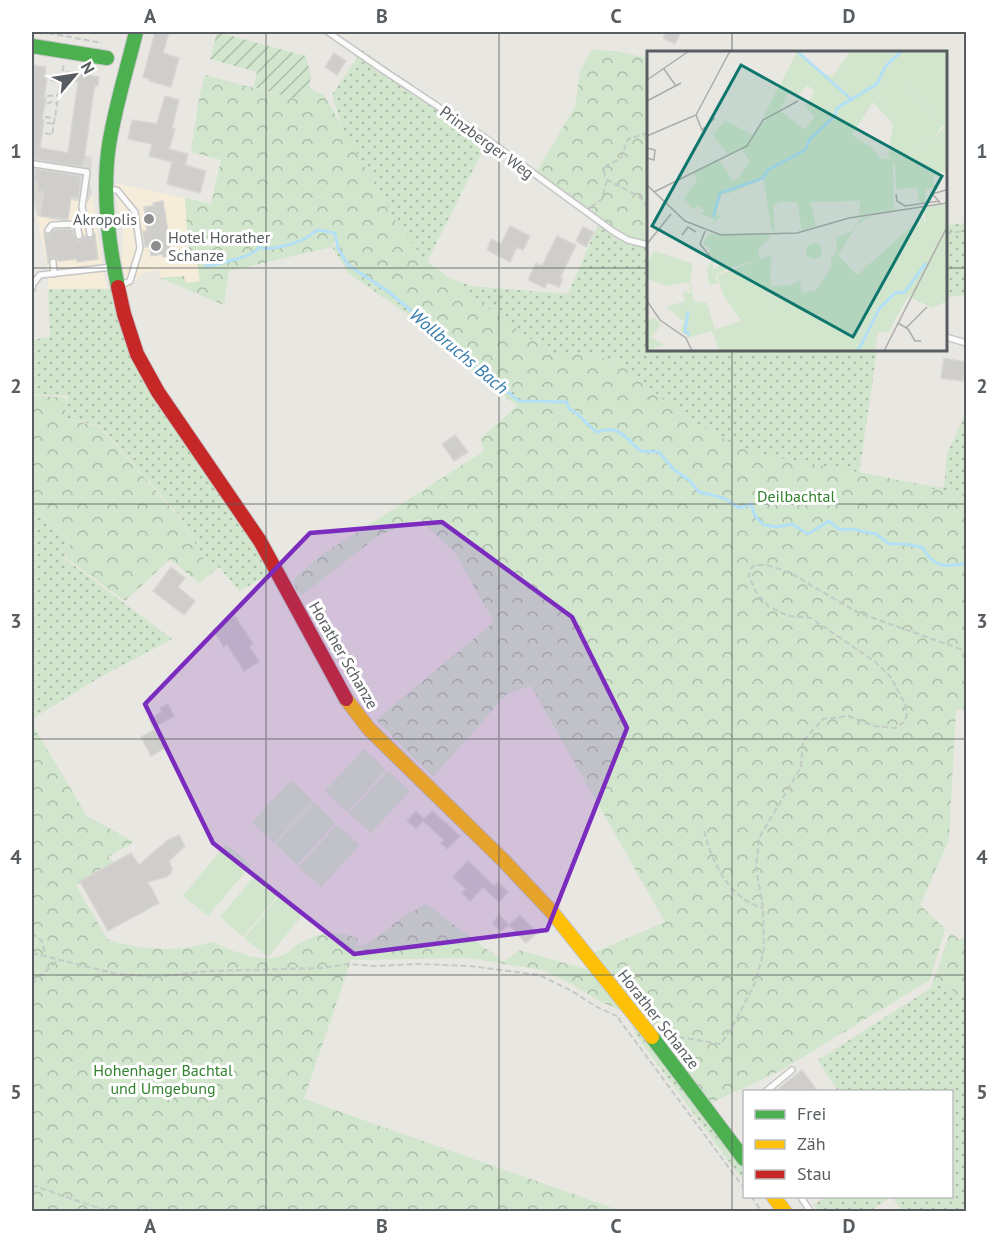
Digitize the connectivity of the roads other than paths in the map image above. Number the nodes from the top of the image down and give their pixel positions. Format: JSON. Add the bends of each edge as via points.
{"nodes":[{"id":1,"x":136,"y":32,"type":"edge"},
{"id":2,"x":328,"y":32,"type":"edge"},
{"id":3,"x":32,"y":46,"type":"edge"},
{"id":4,"x":107,"y":58,"type":"dead end"},
{"id":5,"x":34,"y":164,"type":"dead end"},
{"id":6,"x":106,"y":189,"type":"junction"},
{"id":7,"x":107,"y":219,"type":"junction"},
{"id":8,"x":87,"y":223,"type":"junction"},
{"id":9,"x":77,"y":224,"type":"junction"},
{"id":10,"x":48,"y":230,"type":"dead end"},
{"id":11,"x":90,"y":234,"type":"dead end"},
{"id":12,"x":79,"y":236,"type":"dead end"},
{"id":13,"x":647,"y":245,"type":"edge"},
{"id":14,"x":94,"y":260,"type":"dead end"},
{"id":15,"x":83,"y":261,"type":"dead end"},
{"id":16,"x":53,"y":262,"type":"dead end"},
{"id":17,"x":114,"y":267,"type":"junction"},
{"id":18,"x":96,"y":268,"type":"junction"},
{"id":19,"x":84,"y":269,"type":"junction"},
{"id":20,"x":54,"y":274,"type":"junction"},
{"id":21,"x":118,"y":287,"type":"junction"},
{"id":22,"x":32,"y":289,"type":"edge"},
{"id":23,"x":947,"y":338,"type":"edge"},
{"id":24,"x":966,"y":343,"type":"edge"},
{"id":25,"x":792,"y":1070,"type":"dead end"},
{"id":26,"x":767,"y":1090,"type":"edge"},
{"id":27,"x":743,"y":1158,"type":"edge"},
{"id":28,"x":774,"y":1198,"type":"edge"},
{"id":29,"x":801,"y":1198,"type":"edge"},
{"id":30,"x":785,"y":1212,"type":"edge"},
{"id":31,"x":811,"y":1212,"type":"edge"}],
"edges":[{"from":1,"to":6,"type":"main road","name":"Horather Schanze","via":[[109,145]]},
{"from":2,"to":13,"type":"lane","name":"Prinzberger Weg","via":[[484,137],[584,212],[628,240]]},
{"from":3,"to":4,"type":"main road"},
{"from":5,"to":8,"type":"lane","via":[[87,172],[82,207]]},
{"from":6,"to":7,"type":"main road","name":"Horather Schanze"},
{"from":6,"to":21,"type":"lane","via":[[117,190],[135,212],[140,248],[130,281]]},
{"from":7,"to":8,"type":"lane"},
{"from":7,"to":17,"type":"main road","name":"Horather Schanze"},
{"from":8,"to":9,"type":"lane"},
{"from":8,"to":11,"type":"lane"},
{"from":9,"to":10,"type":"lane","via":[[52,225]]},
{"from":9,"to":12,"type":"lane"},
{"from":14,"to":18,"type":"lane"},
{"from":15,"to":19,"type":"lane"},
{"from":16,"to":20,"type":"lane"},
{"from":17,"to":18,"type":"lane"},
{"from":17,"to":21,"type":"main road","name":"Horather Schanze"},
{"from":18,"to":19,"type":"lane"},
{"from":19,"to":20,"type":"lane"},
{"from":20,"to":22,"type":"lane","via":[[40,275]]},
{"from":21,"to":27,"type":"main road","name":"Horather Schanze","via":[[137,354],[158,392],[260,541],[348,702],[369,729],[552,912]]},
{"from":23,"to":24,"type":"lane"},
{"from":25,"to":26,"type":"lane"},
{"from":28,"to":30,"type":"main road"},
{"from":29,"to":31,"type":"lane"}]}
